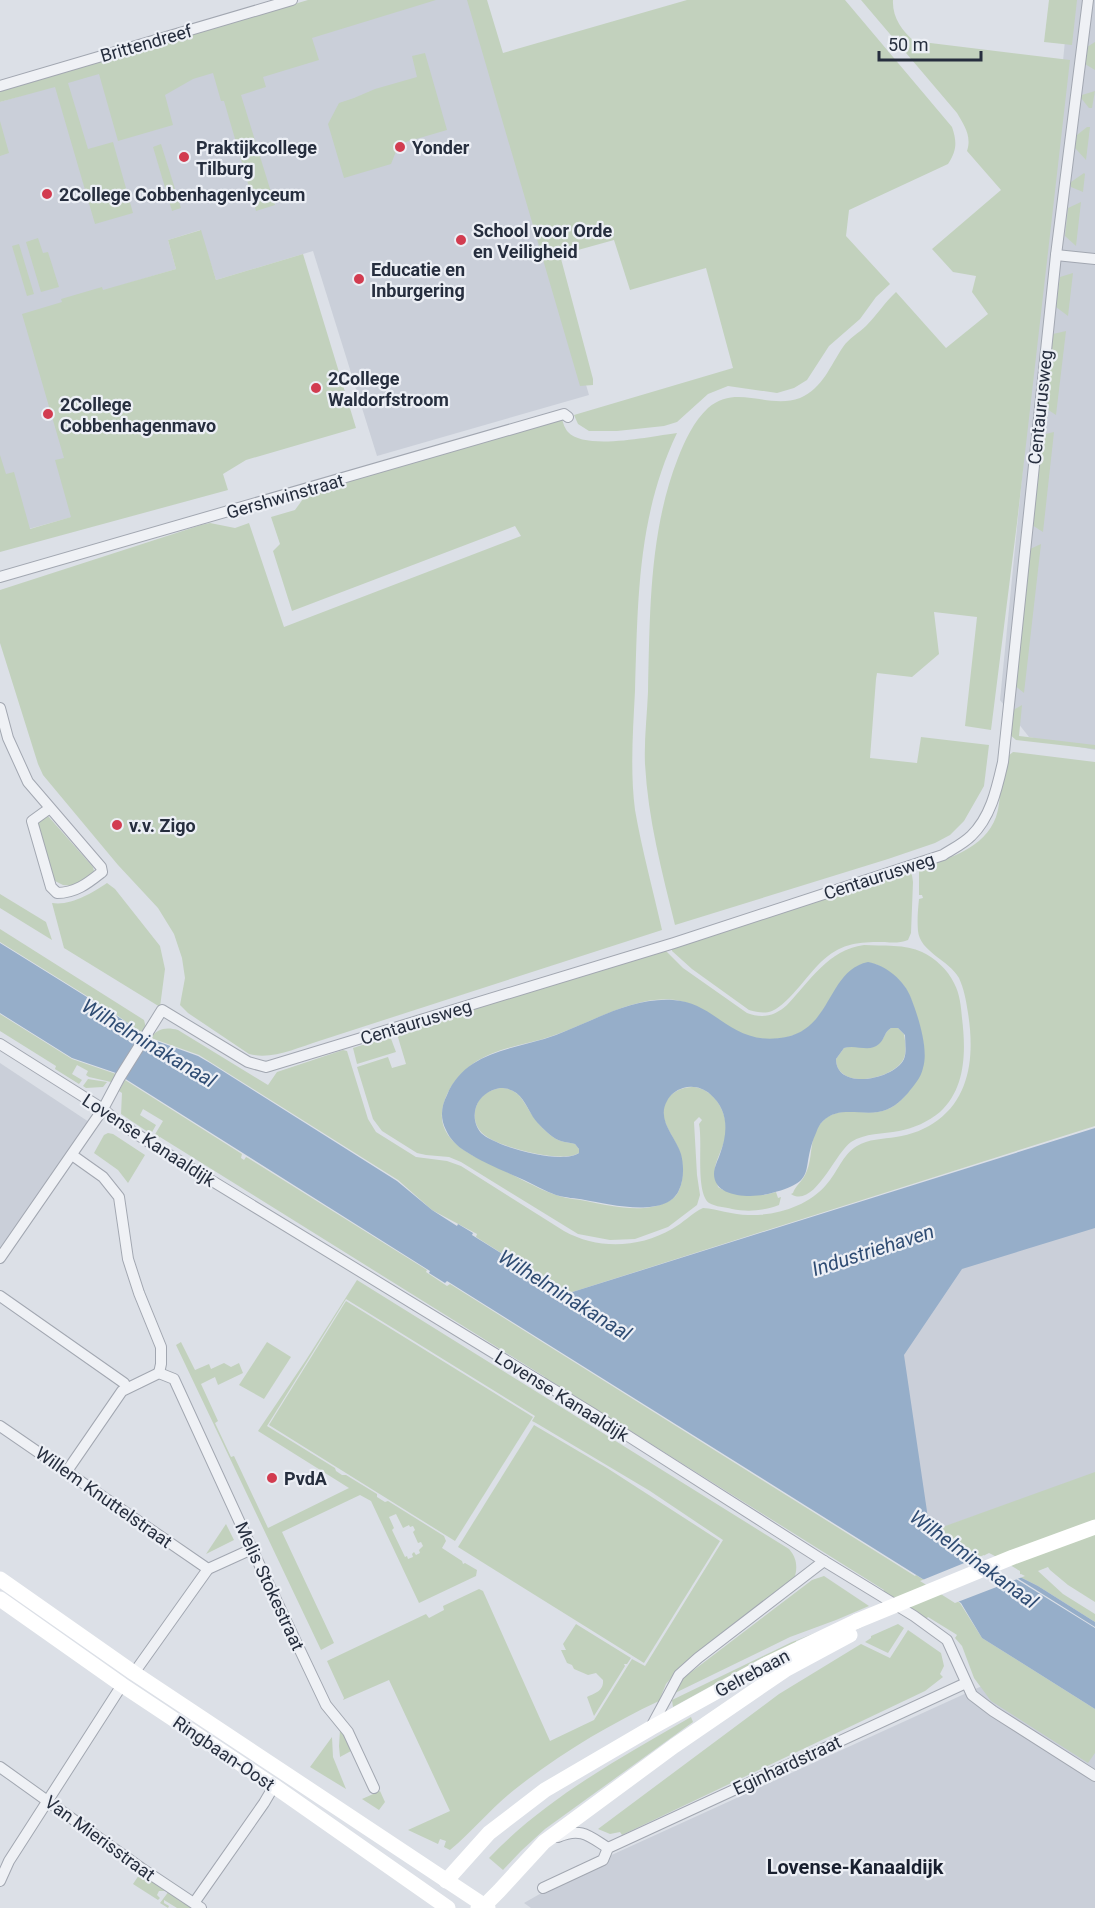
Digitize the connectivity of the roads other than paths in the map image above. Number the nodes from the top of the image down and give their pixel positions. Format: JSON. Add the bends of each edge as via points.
{"nodes":[{"id":1,"x":292,"y":0,"type":"edge"},
{"id":2,"x":1089,"y":0,"type":"edge"},
{"id":3,"x":0,"y":86,"type":"edge"},
{"id":4,"x":1056,"y":255,"type":"junction"},
{"id":5,"x":1095,"y":260,"type":"edge"},
{"id":6,"x":568,"y":417,"type":"dead end"},
{"id":7,"x":0,"y":577,"type":"edge"},
{"id":8,"x":0,"y":708,"type":"edge"},
{"id":9,"x":50,"y":808,"type":"junction"},
{"id":10,"x":0,"y":1044,"type":"edge"},
{"id":11,"x":103,"y":1109,"type":"junction"},
{"id":12,"x":72,"y":1155,"type":"junction"},
{"id":13,"x":0,"y":1258,"type":"edge"},
{"id":14,"x":0,"y":1296,"type":"edge"},
{"id":15,"x":159,"y":1373,"type":"junction"},
{"id":16,"x":126,"y":1387,"type":"junction"},
{"id":17,"x":0,"y":1426,"type":"edge"},
{"id":18,"x":67,"y":1471,"type":"junction"},
{"id":19,"x":1095,"y":1527,"type":"edge"},
{"id":20,"x":1095,"y":1535,"type":"edge"},
{"id":21,"x":252,"y":1550,"type":"junction"},
{"id":22,"x":824,"y":1561,"type":"junction"},
{"id":23,"x":208,"y":1569,"type":"junction"},
{"id":24,"x":0,"y":1579,"type":"edge"},
{"id":25,"x":0,"y":1599,"type":"edge"},
{"id":26,"x":861,"y":1624,"type":"junction"},
{"id":27,"x":134,"y":1673,"type":"junction"},
{"id":28,"x":966,"y":1683,"type":"junction"},
{"id":29,"x":122,"y":1685,"type":"junction"},
{"id":30,"x":651,"y":1728,"type":"junction"},
{"id":31,"x":0,"y":1767,"type":"edge"},
{"id":32,"x":1095,"y":1776,"type":"edge"},
{"id":33,"x":274,"y":1786,"type":"junction"},
{"id":34,"x":374,"y":1788,"type":"dead end"},
{"id":35,"x":48,"y":1800,"type":"junction"},
{"id":36,"x":544,"y":1842,"type":"junction"},
{"id":37,"x":608,"y":1848,"type":"junction"},
{"id":38,"x":0,"y":1881,"type":"edge"},
{"id":39,"x":446,"y":1881,"type":"junction"},
{"id":40,"x":543,"y":1888,"type":"dead end"},
{"id":41,"x":197,"y":1906,"type":"edge"},
{"id":42,"x":484,"y":1907,"type":"edge"},
{"id":43,"x":447,"y":1908,"type":"edge"}],
"edges":[{"from":1,"to":3,"type":"street","name":"Brittendreef"},
{"from":2,"to":4,"type":"street","name":"Centaurusweg"},
{"from":4,"to":5,"type":"street"},
{"from":4,"to":11,"type":"street","name":"Centaurusweg","via":[[1003,762],[995,794],[982,823],[970,838],[943,855],[674,943],[266,1068],[248,1062],[162,1010]]},
{"from":6,"to":7,"type":"street","name":"Gershwinstraat","via":[[564,414]]},
{"from":8,"to":9,"type":"street","via":[[8,738],[28,782]]},
{"from":9,"to":9,"type":"street","via":[[32,821],[51,886],[57,894],[69,893],[102,869]]},
{"from":10,"to":11,"type":"street","name":"Lovense Kanaaldijk"},
{"from":11,"to":12,"type":"street","name":"Centaurusweg"},
{"from":11,"to":22,"type":"street","name":"Lovense Kanaaldijk","via":[[155,1146],[582,1407]]},
{"from":12,"to":13,"type":"street","name":"Centaurusweg"},
{"from":12,"to":15,"type":"street","via":[[103,1177],[119,1197],[128,1259],[161,1347]]},
{"from":14,"to":16,"type":"street"},
{"from":15,"to":16,"type":"street"},
{"from":15,"to":21,"type":"street","name":"Melis Stokestraat","via":[[174,1379]]},
{"from":16,"to":18,"type":"street"},
{"from":17,"to":18,"type":"street","name":"Willem Knuttelstraat"},
{"from":18,"to":23,"type":"street","name":"Willem Knuttelstraat"},
{"from":19,"to":26,"type":"street","name":"Gelrebaan","bridge":true,"via":[[1013,1557]]},
{"from":20,"to":26,"type":"street","name":"Gelrebaan"},
{"from":21,"to":23,"type":"street"},
{"from":21,"to":34,"type":"street","name":"Melis Stokestraat","via":[[326,1705],[348,1732]]},
{"from":22,"to":28,"type":"street","name":"Lovense Kanaaldijk","via":[[947,1640]]},
{"from":22,"to":30,"type":"street","via":[[679,1675]]},
{"from":23,"to":27,"type":"street"},
{"from":24,"to":27,"type":"street","name":"Ringbaan-Oost"},
{"from":25,"to":29,"type":"street","name":"Ringbaan-Oost"},
{"from":26,"to":30,"type":"street","name":"Gelrebaan","via":[[765,1665]]},
{"from":26,"to":36,"type":"street","name":"Gelrebaan","via":[[785,1670],[674,1746]]},
{"from":27,"to":39,"type":"street","name":"Ringbaan-Oost"},
{"from":28,"to":32,"type":"street","name":"Lovense Kanaaldijk","via":[[972,1695],[993,1711]]},
{"from":28,"to":37,"type":"street","name":"Eginhardstraat"},
{"from":29,"to":33,"type":"street","name":"Ringbaan-Oost"},
{"from":29,"to":35,"type":"street"},
{"from":30,"to":39,"type":"street","name":"Gelrebaan","via":[[545,1790],[489,1833]]},
{"from":31,"to":35,"type":"street","name":"Van Mierisstraat"},
{"from":33,"to":41,"type":"street"},
{"from":33,"to":43,"type":"street","name":"Ringbaan-Oost"},
{"from":35,"to":38,"type":"street"},
{"from":35,"to":41,"type":"street","name":"Van Mierisstraat"},
{"from":36,"to":37,"type":"street","via":[[570,1832],[584,1833]]},
{"from":36,"to":42,"type":"street","name":"Gelrebaan"},
{"from":37,"to":40,"type":"street","name":"Eginhardstraat","via":[[603,1860]]},
{"from":39,"to":42,"type":"street","name":"Ringbaan-Oost"},
{"from":39,"to":43,"type":"street","name":"Ringbaan-Oost"}]}
